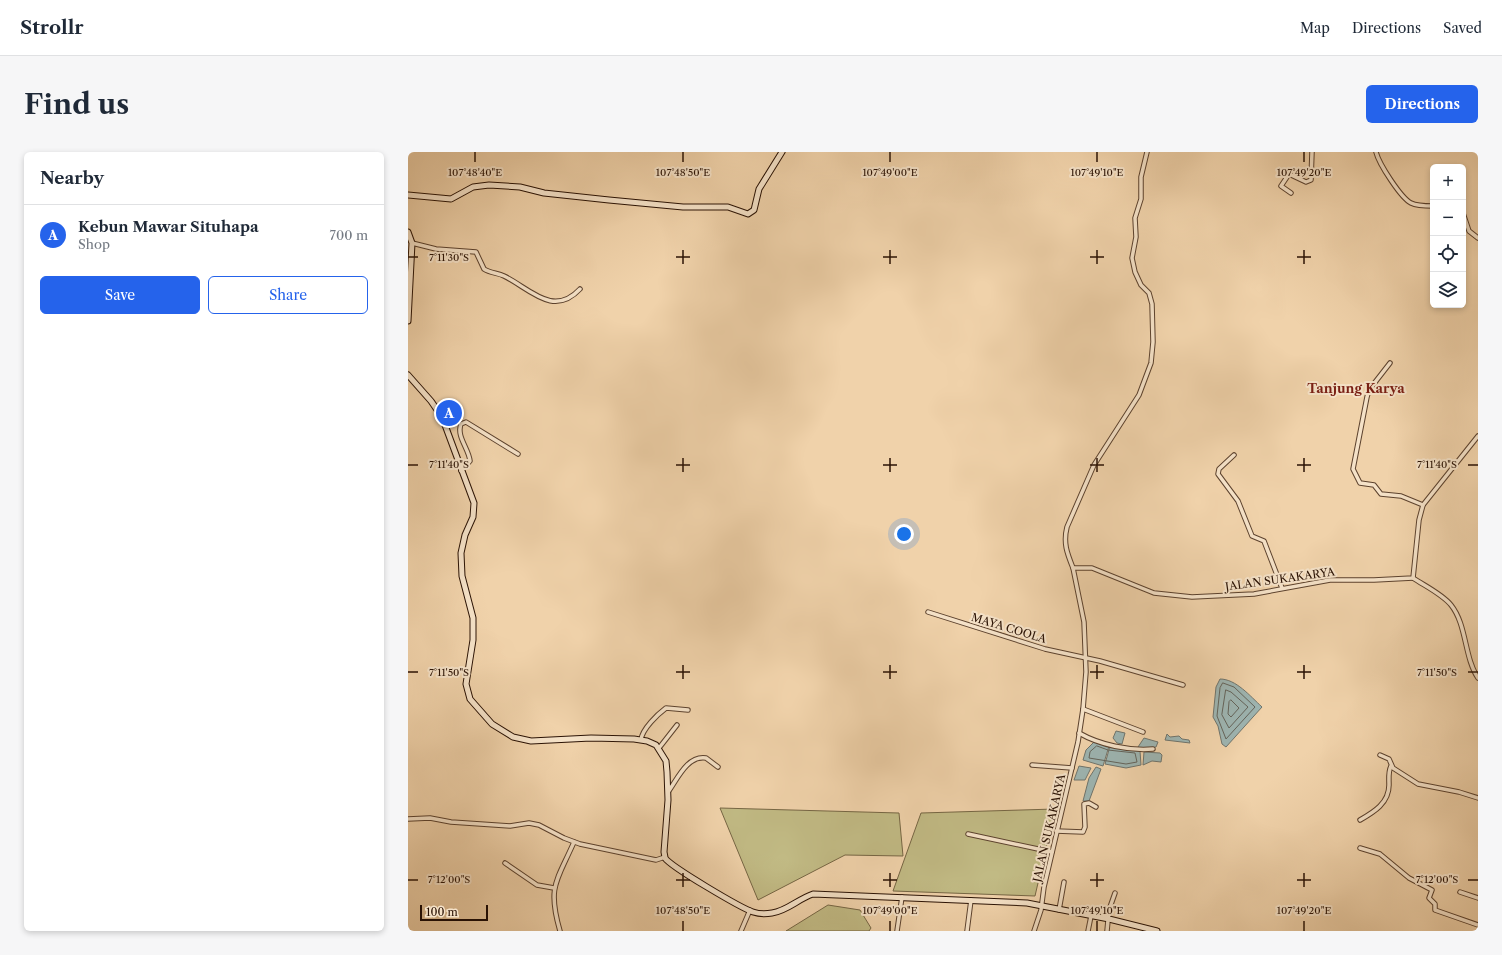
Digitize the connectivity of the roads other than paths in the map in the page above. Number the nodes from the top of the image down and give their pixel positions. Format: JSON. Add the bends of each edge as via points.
{"nodes":[{"id":1,"x":782,"y":152,"type":"edge"},
{"id":2,"x":1147,"y":152,"type":"edge"},
{"id":3,"x":1312,"y":152,"type":"edge"},
{"id":4,"x":1376,"y":152,"type":"edge"},
{"id":5,"x":1291,"y":193,"type":"dead end"},
{"id":6,"x":408,"y":195,"type":"edge"},
{"id":7,"x":1430,"y":206,"type":"edge"},
{"id":8,"x":1466,"y":222,"type":"edge"},
{"id":9,"x":408,"y":232,"type":"edge"},
{"id":10,"x":1478,"y":238,"type":"edge"},
{"id":11,"x":411,"y":246,"type":"edge"},
{"id":12,"x":580,"y":289,"type":"dead end"},
{"id":13,"x":408,"y":321,"type":"edge"},
{"id":14,"x":1390,"y":363,"type":"dead end"},
{"id":15,"x":408,"y":374,"type":"edge"},
{"id":16,"x":1478,"y":436,"type":"edge"},
{"id":17,"x":518,"y":454,"type":"dead end"},
{"id":18,"x":1234,"y":455,"type":"dead end"},
{"id":19,"x":462,"y":471,"type":"junction"},
{"id":20,"x":1423,"y":505,"type":"junction"},
{"id":21,"x":1073,"y":568,"type":"junction"},
{"id":22,"x":1413,"y":578,"type":"junction"},
{"id":23,"x":1282,"y":588,"type":"junction"},
{"id":24,"x":928,"y":612,"type":"dead end"},
{"id":25,"x":1085,"y":658,"type":"junction"},
{"id":26,"x":1478,"y":678,"type":"edge"},
{"id":27,"x":1183,"y":685,"type":"dead end"},
{"id":28,"x":688,"y":710,"type":"dead end"},
{"id":29,"x":1083,"y":710,"type":"junction"},
{"id":30,"x":677,"y":725,"type":"dead end"},
{"id":31,"x":1143,"y":732,"type":"dead end"},
{"id":32,"x":1079,"y":733,"type":"junction"},
{"id":33,"x":641,"y":740,"type":"junction"},
{"id":34,"x":659,"y":748,"type":"junction"},
{"id":35,"x":1153,"y":749,"type":"dead end"},
{"id":36,"x":1380,"y":756,"type":"dead end"},
{"id":37,"x":1032,"y":765,"type":"dead end"},
{"id":38,"x":1391,"y":766,"type":"junction"},
{"id":39,"x":718,"y":767,"type":"dead end"},
{"id":40,"x":1072,"y":768,"type":"junction"},
{"id":41,"x":668,"y":793,"type":"junction"},
{"id":42,"x":1478,"y":798,"type":"edge"},
{"id":43,"x":1096,"y":807,"type":"dead end"},
{"id":44,"x":408,"y":819,"type":"edge"},
{"id":45,"x":1360,"y":820,"type":"dead end"},
{"id":46,"x":1056,"y":831,"type":"junction"},
{"id":47,"x":968,"y":834,"type":"dead end"},
{"id":48,"x":574,"y":842,"type":"junction"},
{"id":49,"x":1360,"y":848,"type":"dead end"},
{"id":50,"x":1052,"y":852,"type":"junction"},
{"id":51,"x":665,"y":857,"type":"junction"},
{"id":52,"x":505,"y":863,"type":"dead end"},
{"id":53,"x":1064,"y":882,"type":"dead end"},
{"id":54,"x":554,"y":888,"type":"junction"},
{"id":55,"x":1460,"y":892,"type":"dead end"},
{"id":56,"x":1115,"y":893,"type":"dead end"},
{"id":57,"x":902,"y":897,"type":"junction"},
{"id":58,"x":1478,"y":898,"type":"edge"},
{"id":59,"x":971,"y":900,"type":"junction"},
{"id":60,"x":1041,"y":906,"type":"junction"},
{"id":61,"x":750,"y":910,"type":"junction"},
{"id":62,"x":1059,"y":910,"type":"junction"},
{"id":63,"x":1091,"y":916,"type":"junction"},
{"id":64,"x":1108,"y":919,"type":"junction"},
{"id":65,"x":1478,"y":925,"type":"edge"},
{"id":66,"x":560,"y":931,"type":"edge"},
{"id":67,"x":741,"y":931,"type":"edge"},
{"id":68,"x":897,"y":931,"type":"edge"},
{"id":69,"x":967,"y":931,"type":"edge"},
{"id":70,"x":1034,"y":931,"type":"edge"},
{"id":71,"x":1088,"y":931,"type":"edge"},
{"id":72,"x":1106,"y":931,"type":"edge"},
{"id":73,"x":1157,"y":931,"type":"edge"}],
"edges":[{"from":1,"to":6,"type":"main road","via":[[759,189],[754,210],[748,214],[728,207],[683,207],[489,185],[473,187],[451,199]]},
{"from":2,"to":21,"type":"street","via":[[1141,177],[1142,199],[1134,222],[1136,237],[1132,258],[1135,272],[1149,293],[1152,304],[1154,342],[1139,395],[1094,465],[1067,527],[1066,551]]},
{"from":3,"to":5,"type":"street","via":[[1311,180],[1306,182],[1289,174],[1281,186]]},
{"from":4,"to":7,"type":"street","via":[[1384,171],[1406,200],[1414,204]]},
{"from":8,"to":10,"type":"street","via":[[1469,231]]},
{"from":9,"to":11,"type":"main road"},
{"from":11,"to":12,"type":"street","via":[[476,252],[484,269],[504,276],[535,297],[550,301],[571,296]]},
{"from":11,"to":13,"type":"main road"},
{"from":14,"to":20,"type":"street","via":[[1368,393],[1354,472],[1360,483],[1374,485],[1381,494],[1401,496]]},
{"from":15,"to":19,"type":"main road","via":[[438,410]]},
{"from":16,"to":20,"type":"street"},
{"from":17,"to":19,"type":"street","via":[[466,422],[461,424],[460,432],[468,449],[470,461]]},
{"from":18,"to":23,"type":"street","via":[[1218,474],[1240,506],[1252,536],[1264,541]]},
{"from":19,"to":33,"type":"main road","via":[[474,503],[472,521],[462,545],[461,562],[462,579],[473,618],[466,684],[473,703],[492,724],[513,737],[531,741],[591,738]]},
{"from":20,"to":22,"type":"street"},
{"from":21,"to":23,"type":"street","name":"JALAN SUKAKARYA","via":[[1092,568],[1142,589],[1173,596],[1248,595]]},
{"from":21,"to":25,"type":"street","name":"JALAN SUKAKARYA","via":[[1084,622]]},
{"from":22,"to":23,"type":"street","name":"JALAN SUKAKARYA","via":[[1330,580]]},
{"from":22,"to":26,"type":"street","via":[[1452,606],[1472,668]]},
{"from":24,"to":25,"type":"street","name":"MAYA COOLA","via":[[1045,649]]},
{"from":25,"to":27,"type":"street","name":"MAYA COOLA"},
{"from":25,"to":29,"type":"street","name":"JALAN SUKAKARYA"},
{"from":28,"to":33,"type":"street","via":[[666,708],[650,724]]},
{"from":29,"to":31,"type":"street"},
{"from":29,"to":32,"type":"street","name":"JALAN SUKAKARYA"},
{"from":30,"to":34,"type":"street"},
{"from":32,"to":35,"type":"street","via":[[1110,745]]},
{"from":32,"to":40,"type":"street","name":"JALAN SUKAKARYA"},
{"from":33,"to":34,"type":"main road","via":[[653,743]]},
{"from":34,"to":41,"type":"main road","via":[[666,761]]},
{"from":36,"to":38,"type":"street","via":[[1389,759]]},
{"from":37,"to":40,"type":"street"},
{"from":38,"to":42,"type":"street","via":[[1420,785]]},
{"from":38,"to":45,"type":"street","via":[[1384,801],[1374,812]]},
{"from":39,"to":41,"type":"street","via":[[706,758],[695,760],[680,771]]},
{"from":40,"to":46,"type":"street","name":"JALAN SUKAKARYA"},
{"from":41,"to":51,"type":"main road","via":[[663,845]]},
{"from":43,"to":46,"type":"street","via":[[1089,803],[1084,804],[1083,832]]},
{"from":44,"to":48,"type":"street","via":[[430,818],[510,826],[529,824],[545,827]]},
{"from":46,"to":50,"type":"street","name":"JALAN SUKAKARYA"},
{"from":47,"to":50,"type":"street"},
{"from":48,"to":51,"type":"street","via":[[656,860]]},
{"from":48,"to":54,"type":"street","via":[[560,868]]},
{"from":49,"to":65,"type":"street","via":[[1380,854],[1409,878],[1432,890],[1429,898],[1435,904],[1435,910]]},
{"from":50,"to":60,"type":"street","name":"JALAN SUKAKARYA"},
{"from":51,"to":61,"type":"main road","via":[[714,891]]},
{"from":52,"to":54,"type":"street","via":[[537,884]]},
{"from":53,"to":62,"type":"street"},
{"from":54,"to":66,"type":"street"},
{"from":55,"to":58,"type":"street"},
{"from":56,"to":64,"type":"street"},
{"from":57,"to":59,"type":"main road"},
{"from":57,"to":61,"type":"main road","via":[[813,894],[788,908],[772,913]]},
{"from":57,"to":68,"type":"street"},
{"from":59,"to":60,"type":"main road"},
{"from":59,"to":69,"type":"street"},
{"from":60,"to":62,"type":"main road"},
{"from":60,"to":70,"type":"street","name":"JALAN SUKAKARYA"},
{"from":61,"to":67,"type":"street"},
{"from":62,"to":63,"type":"main road"},
{"from":63,"to":64,"type":"main road"},
{"from":63,"to":71,"type":"street"},
{"from":64,"to":72,"type":"street"},
{"from":64,"to":73,"type":"main road"}]}
